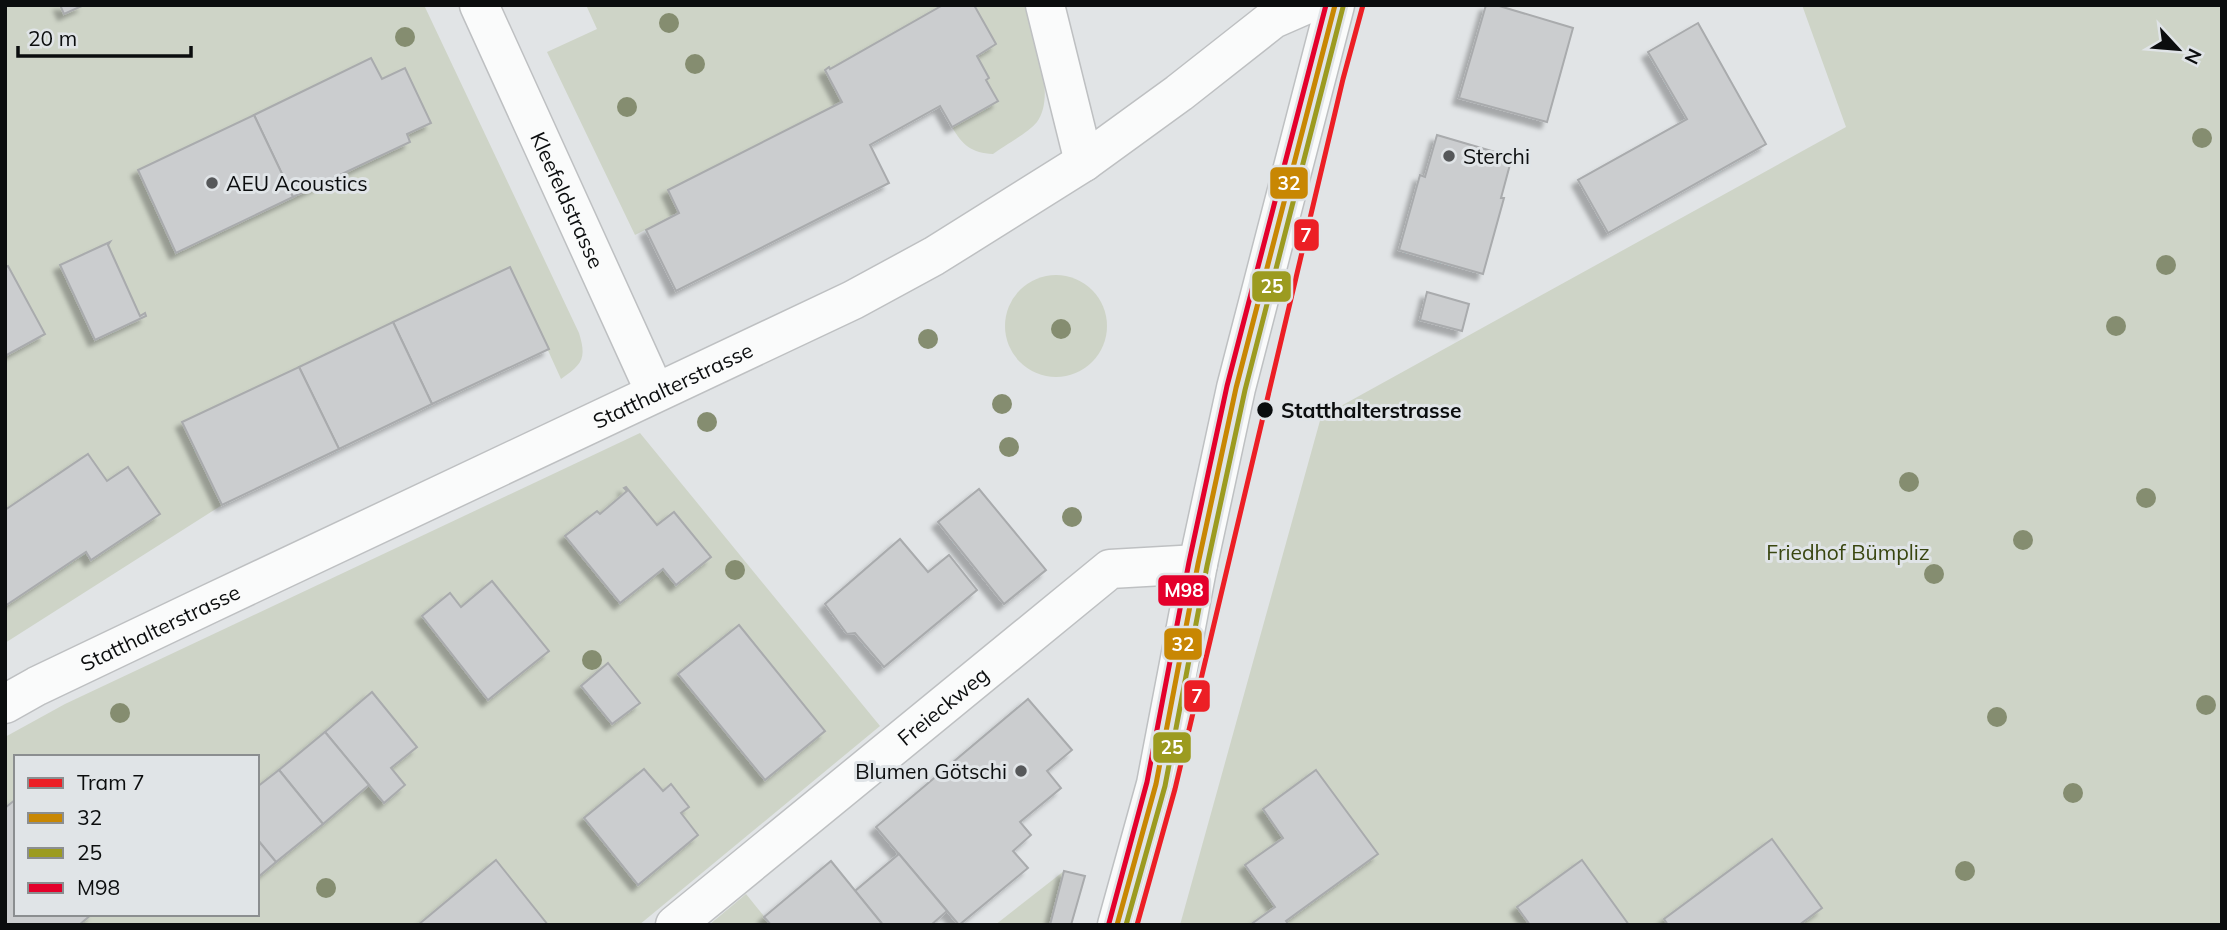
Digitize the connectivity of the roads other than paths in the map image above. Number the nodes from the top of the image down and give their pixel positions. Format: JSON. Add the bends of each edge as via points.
{"nodes":[{"id":1,"x":479,"y":5,"type":"edge"},
{"id":2,"x":1045,"y":5,"type":"edge"},
{"id":3,"x":1305,"y":5,"type":"edge"},
{"id":4,"x":1335,"y":5,"type":"edge"},
{"id":5,"x":1084,"y":162,"type":"junction"},
{"id":6,"x":655,"y":392,"type":"junction"},
{"id":7,"x":1198,"y":564,"type":"junction"},
{"id":8,"x":5,"y":704,"type":"edge"},
{"id":9,"x":675,"y":925,"type":"edge"},
{"id":10,"x":1117,"y":925,"type":"edge"}],
"edges":[{"from":1,"to":6,"type":"street","name":"Kleefeldstrasse"},
{"from":2,"to":5,"type":"street"},
{"from":3,"to":5,"type":"street","name":"Statthalterstrasse","via":[[1273,19]]},
{"from":4,"to":7,"type":"street","via":[[1236,388]]},
{"from":5,"to":6,"type":"street","name":"Statthalterstrasse","via":[[934,256],[853,300]]},
{"from":6,"to":8,"type":"street","name":"Statthalterstrasse"},
{"from":7,"to":9,"type":"street","name":"Freieckweg","via":[[1110,569]]},
{"from":7,"to":10,"type":"street","via":[[1156,784]]}]}
